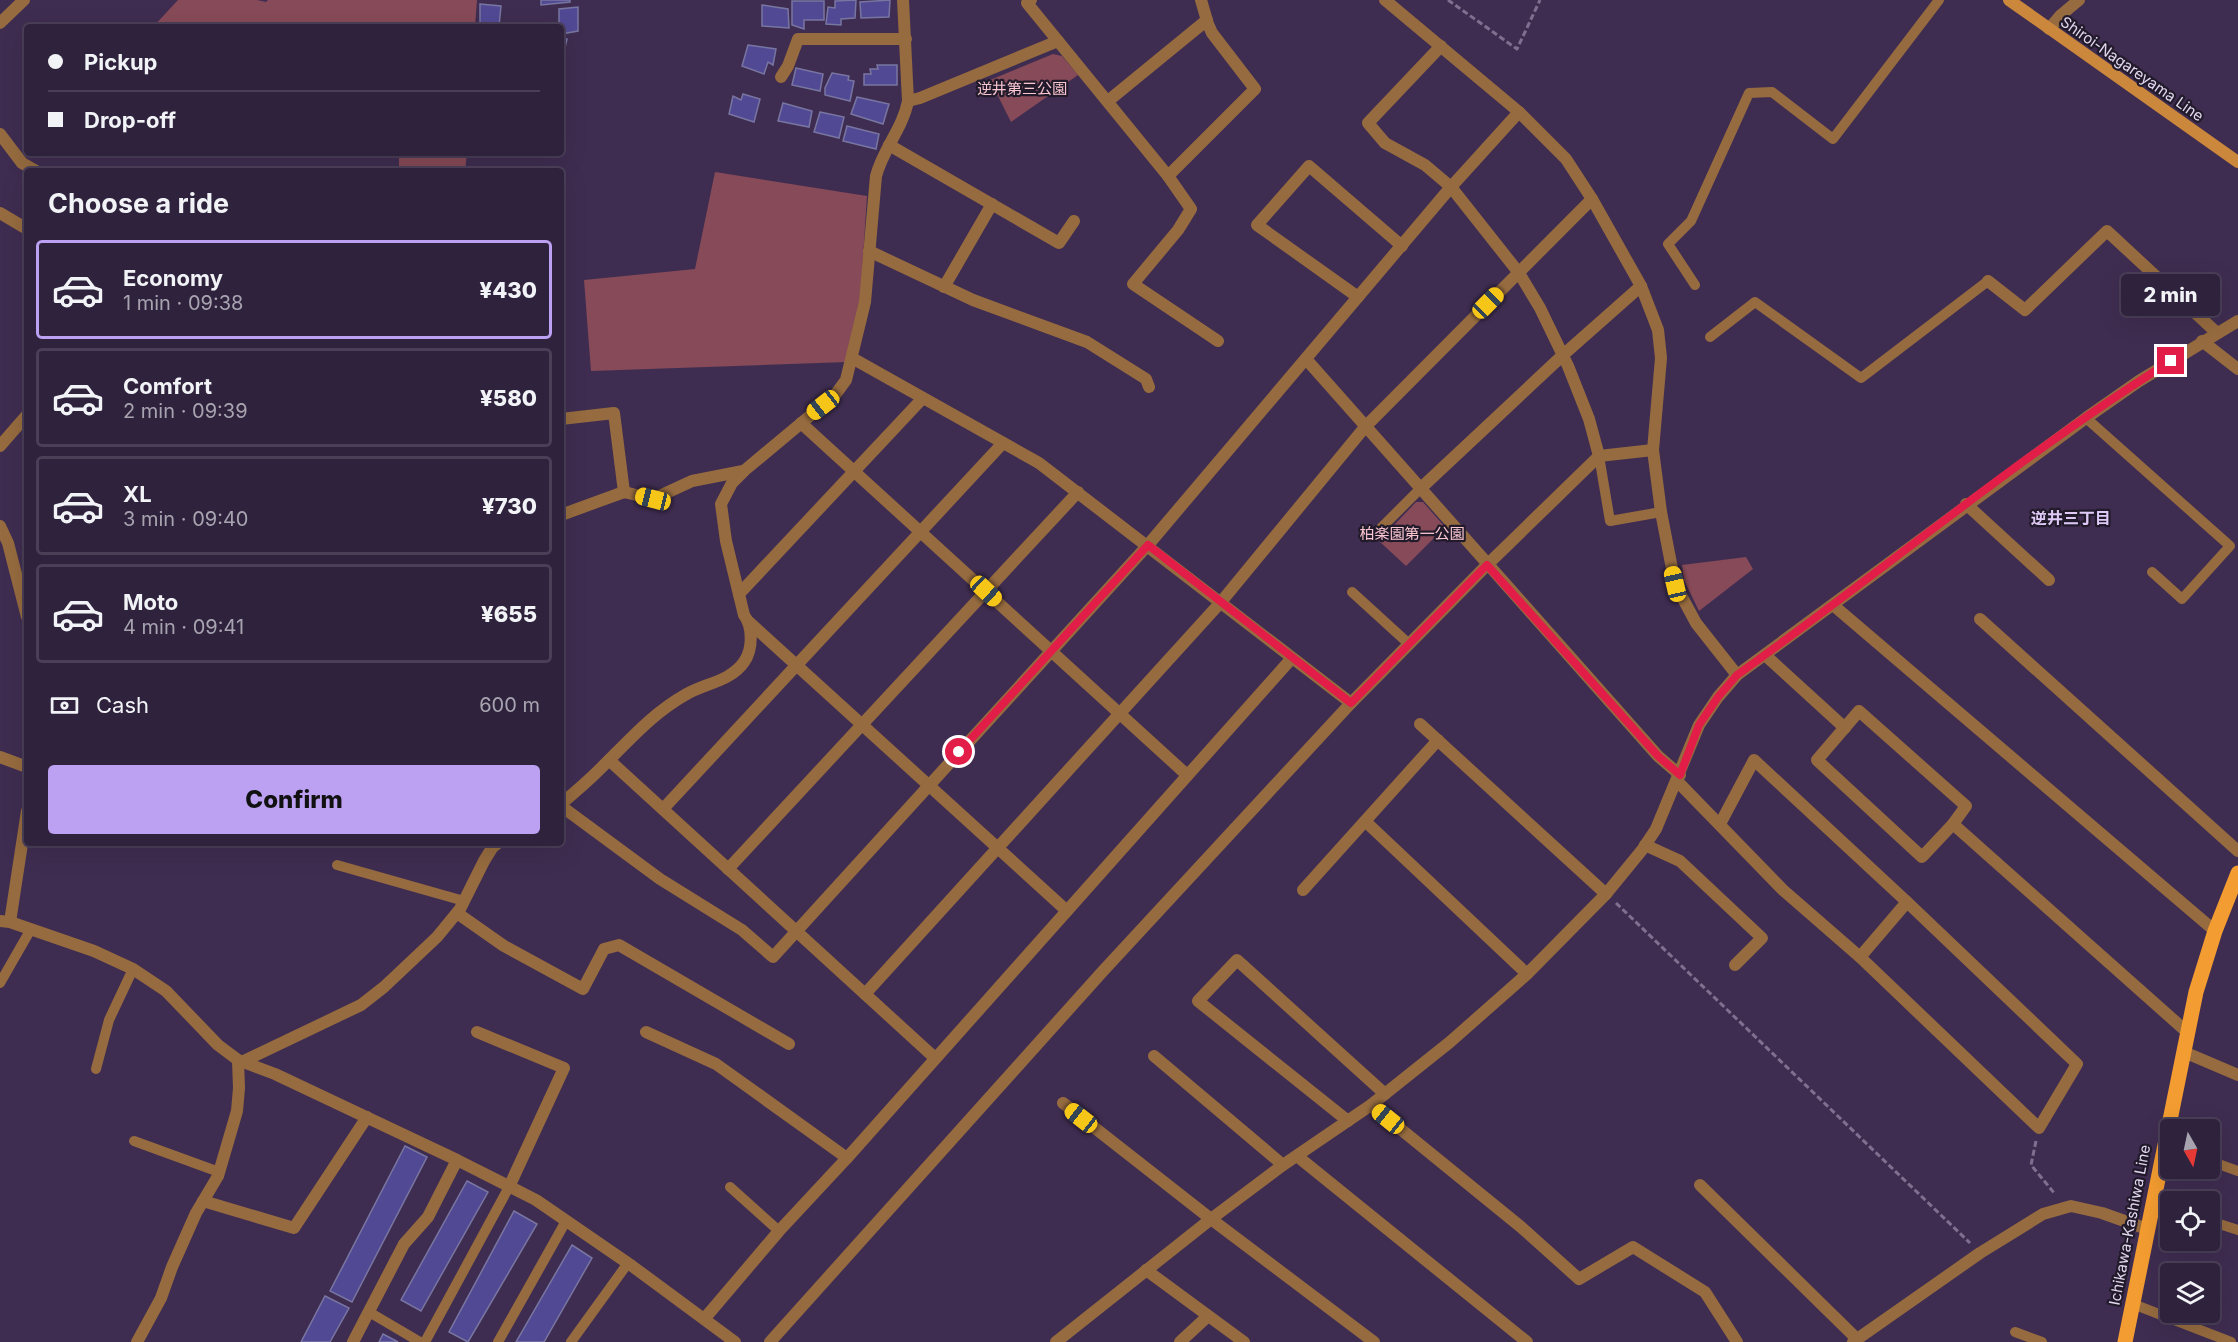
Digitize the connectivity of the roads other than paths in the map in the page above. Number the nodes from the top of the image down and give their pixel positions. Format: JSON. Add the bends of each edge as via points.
{"nodes":[{"id":1,"x":24,"y":0,"type":"edge"},
{"id":2,"x":903,"y":0,"type":"edge"},
{"id":3,"x":1031,"y":0,"type":"edge"},
{"id":4,"x":1201,"y":0,"type":"edge"},
{"id":5,"x":1385,"y":0,"type":"edge"},
{"id":6,"x":1939,"y":0,"type":"edge"},
{"id":7,"x":2009,"y":0,"type":"edge"},
{"id":8,"x":2079,"y":0,"type":"edge"},
{"id":9,"x":1207,"y":20,"type":"junction"},
{"id":10,"x":0,"y":23,"type":"edge"},
{"id":11,"x":2049,"y":29,"type":"junction"},
{"id":12,"x":906,"y":39,"type":"junction"},
{"id":13,"x":1059,"y":41,"type":"junction"},
{"id":14,"x":1441,"y":45,"type":"junction"},
{"id":15,"x":781,"y":77,"type":"dead end"},
{"id":16,"x":908,"y":100,"type":"junction"},
{"id":17,"x":1108,"y":101,"type":"junction"},
{"id":18,"x":1519,"y":112,"type":"junction"},
{"id":19,"x":0,"y":134,"type":"edge"},
{"id":20,"x":890,"y":145,"type":"junction"},
{"id":21,"x":2238,"y":162,"type":"edge"},
{"id":22,"x":31,"y":168,"type":"edge"},
{"id":23,"x":1168,"y":176,"type":"junction"},
{"id":24,"x":1451,"y":187,"type":"junction"},
{"id":25,"x":1592,"y":199,"type":"junction"},
{"id":26,"x":992,"y":204,"type":"junction"},
{"id":27,"x":0,"y":213,"type":"edge"},
{"id":28,"x":1074,"y":221,"type":"dead end"},
{"id":29,"x":24,"y":227,"type":"edge"},
{"id":30,"x":1402,"y":246,"type":"junction"},
{"id":31,"x":869,"y":251,"type":"junction"},
{"id":32,"x":1519,"y":273,"type":"junction"},
{"id":33,"x":1988,"y":281,"type":"joint"},
{"id":34,"x":1695,"y":285,"type":"dead end"},
{"id":35,"x":1641,"y":286,"type":"junction"},
{"id":36,"x":944,"y":287,"type":"junction"},
{"id":37,"x":1358,"y":297,"type":"junction"},
{"id":38,"x":2238,"y":321,"type":"edge"},
{"id":39,"x":2217,"y":333,"type":"junction"},
{"id":40,"x":1710,"y":337,"type":"dead end"},
{"id":41,"x":1218,"y":341,"type":"dead end"},
{"id":42,"x":2202,"y":341,"type":"junction"},
{"id":43,"x":1563,"y":355,"type":"junction"},
{"id":44,"x":852,"y":358,"type":"junction"},
{"id":45,"x":1306,"y":359,"type":"junction"},
{"id":46,"x":2238,"y":369,"type":"edge"},
{"id":47,"x":1149,"y":387,"type":"dead end"},
{"id":48,"x":922,"y":399,"type":"junction"},
{"id":49,"x":24,"y":418,"type":"edge"},
{"id":50,"x":2086,"y":418,"type":"junction"},
{"id":51,"x":564,"y":419,"type":"edge"},
{"id":52,"x":801,"y":423,"type":"junction"},
{"id":53,"x":1365,"y":427,"type":"junction"},
{"id":54,"x":1003,"y":443,"type":"junction"},
{"id":55,"x":0,"y":446,"type":"edge"},
{"id":56,"x":1653,"y":450,"type":"junction"},
{"id":57,"x":1599,"y":456,"type":"junction"},
{"id":58,"x":744,"y":470,"type":"junction"},
{"id":59,"x":855,"y":472,"type":"junction"},
{"id":60,"x":1421,"y":488,"type":"junction"},
{"id":61,"x":624,"y":492,"type":"junction"},
{"id":62,"x":1078,"y":492,"type":"junction"},
{"id":63,"x":1966,"y":504,"type":"junction"},
{"id":64,"x":1661,"y":512,"type":"junction"},
{"id":65,"x":564,"y":514,"type":"edge"},
{"id":66,"x":0,"y":526,"type":"edge"},
{"id":67,"x":1380,"y":529,"type":"dead end"},
{"id":68,"x":920,"y":532,"type":"junction"},
{"id":69,"x":1148,"y":545,"type":"junction"},
{"id":70,"x":1487,"y":565,"type":"junction"},
{"id":71,"x":2152,"y":572,"type":"dead end"},
{"id":72,"x":2049,"y":580,"type":"dead end"},
{"id":73,"x":23,"y":588,"type":"edge"},
{"id":74,"x":986,"y":591,"type":"junction"},
{"id":75,"x":1352,"y":592,"type":"dead end"},
{"id":76,"x":739,"y":594,"type":"junction"},
{"id":77,"x":1221,"y":602,"type":"junction"},
{"id":78,"x":1833,"y":605,"type":"junction"},
{"id":79,"x":1980,"y":619,"type":"dead end"},
{"id":80,"x":749,"y":622,"type":"junction"},
{"id":81,"x":1409,"y":644,"type":"junction"},
{"id":82,"x":1052,"y":651,"type":"junction"},
{"id":83,"x":1765,"y":655,"type":"junction"},
{"id":84,"x":1292,"y":658,"type":"junction"},
{"id":85,"x":796,"y":665,"type":"junction"},
{"id":86,"x":1737,"y":675,"type":"junction"},
{"id":87,"x":1351,"y":703,"type":"junction"},
{"id":88,"x":1120,"y":714,"type":"junction"},
{"id":89,"x":1420,"y":724,"type":"dead end"},
{"id":90,"x":862,"y":725,"type":"junction"},
{"id":91,"x":1845,"y":728,"type":"junction"},
{"id":92,"x":1438,"y":740,"type":"junction"},
{"id":93,"x":0,"y":757,"type":"edge"},
{"id":94,"x":609,"y":760,"type":"junction"},
{"id":95,"x":24,"y":766,"type":"edge"},
{"id":96,"x":1187,"y":775,"type":"junction"},
{"id":97,"x":1678,"y":778,"type":"junction"},
{"id":98,"x":929,"y":786,"type":"junction"},
{"id":99,"x":564,"y":802,"type":"edge"},
{"id":100,"x":564,"y":807,"type":"edge"},
{"id":101,"x":663,"y":809,"type":"junction"},
{"id":102,"x":1366,"y":822,"type":"junction"},
{"id":103,"x":1720,"y":824,"type":"junction"},
{"id":104,"x":1953,"y":824,"type":"junction"},
{"id":105,"x":24,"y":826,"type":"edge"},
{"id":106,"x":1645,"y":845,"type":"junction"},
{"id":107,"x":494,"y":846,"type":"edge"},
{"id":108,"x":998,"y":848,"type":"junction"},
{"id":109,"x":2238,"y":851,"type":"edge"},
{"id":110,"x":337,"y":865,"type":"dead end"},
{"id":111,"x":728,"y":868,"type":"junction"},
{"id":112,"x":2238,"y":873,"type":"edge"},
{"id":113,"x":1303,"y":890,"type":"dead end"},
{"id":114,"x":1606,"y":894,"type":"junction"},
{"id":115,"x":464,"y":901,"type":"junction"},
{"id":116,"x":1907,"y":902,"type":"junction"},
{"id":117,"x":1066,"y":911,"type":"junction"},
{"id":118,"x":457,"y":913,"type":"junction"},
{"id":119,"x":5,"y":922,"type":"edge"},
{"id":120,"x":30,"y":929,"type":"junction"},
{"id":121,"x":796,"y":931,"type":"junction"},
{"id":122,"x":2215,"y":931,"type":"junction"},
{"id":123,"x":1860,"y":957,"type":"junction"},
{"id":124,"x":1735,"y":965,"type":"dead end"},
{"id":125,"x":133,"y":969,"type":"junction"},
{"id":126,"x":1527,"y":974,"type":"junction"},
{"id":127,"x":0,"y":983,"type":"edge"},
{"id":128,"x":865,"y":994,"type":"junction"},
{"id":129,"x":477,"y":1032,"type":"dead end"},
{"id":130,"x":646,"y":1032,"type":"dead end"},
{"id":131,"x":2187,"y":1032,"type":"junction"},
{"id":132,"x":789,"y":1044,"type":"dead end"},
{"id":133,"x":2184,"y":1052,"type":"junction"},
{"id":134,"x":1154,"y":1056,"type":"dead end"},
{"id":135,"x":935,"y":1058,"type":"junction"},
{"id":136,"x":241,"y":1061,"type":"junction"},
{"id":137,"x":96,"y":1069,"type":"dead end"},
{"id":138,"x":2238,"y":1075,"type":"edge"},
{"id":139,"x":1384,"y":1094,"type":"junction"},
{"id":140,"x":1063,"y":1103,"type":"dead end"},
{"id":141,"x":1371,"y":1105,"type":"junction"},
{"id":142,"x":367,"y":1117,"type":"junction"},
{"id":143,"x":2172,"y":1119,"type":"edge"},
{"id":144,"x":1348,"y":1121,"type":"junction"},
{"id":145,"x":134,"y":1141,"type":"dead end"},
{"id":146,"x":1297,"y":1156,"type":"junction"},
{"id":147,"x":847,"y":1158,"type":"junction"},
{"id":148,"x":457,"y":1160,"type":"junction"},
{"id":149,"x":1283,"y":1165,"type":"junction"},
{"id":150,"x":2220,"y":1165,"type":"edge"},
{"id":151,"x":2238,"y":1171,"type":"edge"},
{"id":152,"x":219,"y":1172,"type":"junction"},
{"id":153,"x":2160,"y":1174,"type":"edge"},
{"id":154,"x":1700,"y":1185,"type":"dead end"},
{"id":155,"x":730,"y":1186,"type":"dead end"},
{"id":156,"x":509,"y":1187,"type":"junction"},
{"id":157,"x":203,"y":1201,"type":"junction"},
{"id":158,"x":2152,"y":1202,"type":"junction"},
{"id":159,"x":2160,"y":1205,"type":"edge"},
{"id":160,"x":1210,"y":1219,"type":"junction"},
{"id":161,"x":566,"y":1221,"type":"junction"},
{"id":162,"x":2220,"y":1224,"type":"edge"},
{"id":163,"x":2147,"y":1229,"type":"junction"},
{"id":164,"x":2238,"y":1230,"type":"edge"},
{"id":165,"x":780,"y":1231,"type":"junction"},
{"id":166,"x":628,"y":1263,"type":"junction"},
{"id":167,"x":1146,"y":1270,"type":"junction"},
{"id":168,"x":2133,"y":1304,"type":"junction"},
{"id":169,"x":369,"y":1312,"type":"junction"},
{"id":170,"x":1208,"y":1316,"type":"junction"},
{"id":171,"x":705,"y":1318,"type":"junction"},
{"id":172,"x":2015,"y":1332,"type":"dead end"},
{"id":173,"x":1855,"y":1340,"type":"edge"},
{"id":174,"x":137,"y":1342,"type":"edge"},
{"id":175,"x":353,"y":1342,"type":"edge"},
{"id":176,"x":420,"y":1342,"type":"edge"},
{"id":177,"x":425,"y":1342,"type":"edge"},
{"id":178,"x":498,"y":1342,"type":"edge"},
{"id":179,"x":571,"y":1342,"type":"edge"},
{"id":180,"x":735,"y":1342,"type":"edge"},
{"id":181,"x":770,"y":1342,"type":"edge"},
{"id":182,"x":1056,"y":1342,"type":"edge"},
{"id":183,"x":1180,"y":1342,"type":"edge"},
{"id":184,"x":1244,"y":1342,"type":"edge"},
{"id":185,"x":1374,"y":1342,"type":"edge"},
{"id":186,"x":1527,"y":1342,"type":"edge"},
{"id":187,"x":1737,"y":1342,"type":"edge"},
{"id":188,"x":2042,"y":1342,"type":"edge"},
{"id":189,"x":2125,"y":1342,"type":"edge"},
{"id":190,"x":2231,"y":1342,"type":"edge"}],
"edges":[{"from":1,"to":10,"type":"street"},
{"from":2,"to":12,"type":"street"},
{"from":3,"to":13,"type":"street","via":[[1027,3]]},
{"from":4,"to":9,"type":"street"},
{"from":5,"to":14,"type":"street"},
{"from":6,"to":34,"type":"lane","via":[[1833,139],[1772,92],[1749,93],[1691,221],[1668,244]]},
{"from":7,"to":11,"type":"main road","name":"Shiroi-Nagareyama Line"},
{"from":8,"to":11,"type":"street"},
{"from":9,"to":17,"type":"street"},
{"from":9,"to":23,"type":"street","via":[[1212,33],[1256,89]]},
{"from":11,"to":21,"type":"main road","name":"Shiroi-Nagareyama Line"},
{"from":12,"to":15,"type":"street","via":[[798,39]]},
{"from":12,"to":16,"type":"street"},
{"from":13,"to":16,"type":"street"},
{"from":13,"to":17,"type":"street"},
{"from":14,"to":18,"type":"street"},
{"from":14,"to":24,"type":"street","via":[[1368,123],[1385,143],[1425,165]]},
{"from":16,"to":20,"type":"street","via":[[906,116]]},
{"from":17,"to":23,"type":"street"},
{"from":18,"to":24,"type":"street"},
{"from":18,"to":25,"type":"street","via":[[1566,159]]},
{"from":19,"to":22,"type":"street","via":[[22,163]]},
{"from":20,"to":26,"type":"street"},
{"from":20,"to":31,"type":"street","via":[[876,176]]},
{"from":23,"to":41,"type":"street","via":[[1191,209],[1133,284]]},
{"from":24,"to":30,"type":"street"},
{"from":24,"to":32,"type":"street"},
{"from":25,"to":32,"type":"street"},
{"from":25,"to":35,"type":"street"},
{"from":26,"to":28,"type":"street","via":[[1059,243]]},
{"from":26,"to":36,"type":"street"},
{"from":27,"to":29,"type":"street"},
{"from":30,"to":37,"type":"street"},
{"from":30,"to":37,"type":"street","via":[[1309,166],[1257,225]]},
{"from":31,"to":36,"type":"street"},
{"from":31,"to":44,"type":"street","via":[[865,302]]},
{"from":32,"to":43,"type":"street"},
{"from":32,"to":53,"type":"street"},
{"from":33,"to":39,"type":"street","via":[[2025,310],[2108,231]]},
{"from":33,"to":40,"type":"lane","via":[[1862,378],[1755,302]]},
{"from":35,"to":43,"type":"street"},
{"from":35,"to":56,"type":"street","via":[[1658,330],[1662,358]]},
{"from":36,"to":47,"type":"street","via":[[1087,342],[1146,380]]},
{"from":37,"to":45,"type":"street"},
{"from":38,"to":39,"type":"street"},
{"from":39,"to":42,"type":"street"},
{"from":42,"to":46,"type":"street"},
{"from":42,"to":50,"type":"street"},
{"from":43,"to":57,"type":"street","via":[[1589,419]]},
{"from":43,"to":60,"type":"street"},
{"from":44,"to":48,"type":"street"},
{"from":44,"to":52,"type":"street","via":[[846,380],[836,395]]},
{"from":45,"to":53,"type":"street"},
{"from":45,"to":69,"type":"street"},
{"from":48,"to":54,"type":"street"},
{"from":48,"to":59,"type":"street"},
{"from":49,"to":55,"type":"street"},
{"from":50,"to":63,"type":"street"},
{"from":50,"to":71,"type":"lane","via":[[2230,546],[2182,599]]},
{"from":51,"to":61,"type":"street","via":[[614,413]]},
{"from":52,"to":58,"type":"street"},
{"from":52,"to":59,"type":"street"},
{"from":53,"to":60,"type":"street"},
{"from":53,"to":77,"type":"street"},
{"from":54,"to":62,"type":"street"},
{"from":54,"to":68,"type":"street"},
{"from":56,"to":57,"type":"street"},
{"from":56,"to":64,"type":"street"},
{"from":57,"to":64,"type":"lane","via":[[1610,521]]},
{"from":57,"to":70,"type":"street"},
{"from":58,"to":61,"type":"street","via":[[692,481],[653,499]]},
{"from":58,"to":76,"type":"street","via":[[721,504]]},
{"from":59,"to":68,"type":"street"},
{"from":59,"to":76,"type":"street"},
{"from":60,"to":67,"type":"lane"},
{"from":60,"to":70,"type":"street"},
{"from":61,"to":65,"type":"street"},
{"from":62,"to":69,"type":"street"},
{"from":62,"to":74,"type":"street"},
{"from":63,"to":72,"type":"street"},
{"from":63,"to":78,"type":"street"},
{"from":64,"to":86,"type":"street","via":[[1675,584],[1696,623]]},
{"from":66,"to":73,"type":"street"},
{"from":68,"to":74,"type":"street"},
{"from":68,"to":85,"type":"street"},
{"from":69,"to":77,"type":"street"},
{"from":69,"to":82,"type":"street"},
{"from":70,"to":81,"type":"street"},
{"from":70,"to":97,"type":"street"},
{"from":74,"to":82,"type":"street"},
{"from":74,"to":90,"type":"street"},
{"from":75,"to":81,"type":"lane"},
{"from":76,"to":80,"type":"street"},
{"from":77,"to":84,"type":"street"},
{"from":77,"to":88,"type":"street"},
{"from":78,"to":83,"type":"street"},
{"from":78,"to":122,"type":"street"},
{"from":79,"to":109,"type":"street"},
{"from":80,"to":85,"type":"street"},
{"from":80,"to":94,"type":"street","via":[[749,654],[732,675],[685,694],[629,738]]},
{"from":81,"to":87,"type":"street"},
{"from":82,"to":88,"type":"street"},
{"from":82,"to":98,"type":"street"},
{"from":83,"to":86,"type":"street"},
{"from":83,"to":91,"type":"street"},
{"from":84,"to":87,"type":"street"},
{"from":84,"to":96,"type":"street"},
{"from":85,"to":90,"type":"street"},
{"from":85,"to":101,"type":"street"},
{"from":86,"to":97,"type":"street","via":[[1699,725]]},
{"from":87,"to":181,"type":"street","via":[[1103,971]]},
{"from":88,"to":96,"type":"street"},
{"from":88,"to":108,"type":"street"},
{"from":89,"to":92,"type":"street"},
{"from":90,"to":98,"type":"street"},
{"from":90,"to":111,"type":"street"},
{"from":91,"to":104,"type":"street","via":[[1859,711],[1966,806]]},
{"from":91,"to":104,"type":"street","via":[[1817,760],[1922,857]]},
{"from":92,"to":102,"type":"street"},
{"from":92,"to":114,"type":"street"},
{"from":93,"to":95,"type":"street"},
{"from":94,"to":99,"type":"street"},
{"from":94,"to":101,"type":"street"},
{"from":96,"to":117,"type":"street"},
{"from":97,"to":103,"type":"street"},
{"from":97,"to":106,"type":"street"},
{"from":98,"to":108,"type":"street"},
{"from":98,"to":121,"type":"street"},
{"from":100,"to":121,"type":"street","via":[[660,879],[742,930],[773,957]]},
{"from":101,"to":111,"type":"street"},
{"from":102,"to":113,"type":"street"},
{"from":102,"to":126,"type":"street"},
{"from":103,"to":116,"type":"street","via":[[1754,760]]},
{"from":103,"to":123,"type":"street","via":[[1783,890]]},
{"from":104,"to":131,"type":"street"},
{"from":105,"to":119,"type":"street"},
{"from":106,"to":114,"type":"street"},
{"from":106,"to":124,"type":"street","via":[[1680,861],[1762,938]]},
{"from":107,"to":115,"type":"street"},
{"from":108,"to":117,"type":"street"},
{"from":108,"to":128,"type":"street"},
{"from":110,"to":115,"type":"lane"},
{"from":111,"to":121,"type":"street"},
{"from":112,"to":122,"type":"main road","name":"Ichikawa-Kashiwa Line"},
{"from":114,"to":126,"type":"street"},
{"from":115,"to":118,"type":"street"},
{"from":116,"to":123,"type":"street"},
{"from":116,"to":123,"type":"street","via":[[2077,1064],[2039,1128]]},
{"from":117,"to":135,"type":"street"},
{"from":118,"to":132,"type":"street","via":[[504,946],[583,988],[604,949],[619,945]]},
{"from":118,"to":136,"type":"street","via":[[437,937],[361,1005]]},
{"from":119,"to":120,"type":"street"},
{"from":120,"to":125,"type":"street"},
{"from":120,"to":127,"type":"lane"},
{"from":121,"to":128,"type":"street"},
{"from":122,"to":131,"type":"main road","name":"Ichikawa-Kashiwa Line"},
{"from":125,"to":136,"type":"street","via":[[166,991],[218,1045]]},
{"from":125,"to":137,"type":"lane","via":[[109,1020]]},
{"from":126,"to":139,"type":"street"},
{"from":128,"to":135,"type":"street"},
{"from":129,"to":156,"type":"street","via":[[564,1068]]},
{"from":130,"to":147,"type":"street","via":[[716,1065]]},
{"from":131,"to":133,"type":"main road","name":"Ichikawa-Kashiwa Line"},
{"from":133,"to":138,"type":"street"},
{"from":133,"to":143,"type":"main road","name":"Ichikawa-Kashiwa Line"},
{"from":134,"to":149,"type":"street"},
{"from":135,"to":147,"type":"street"},
{"from":136,"to":142,"type":"street"},
{"from":136,"to":152,"type":"street","via":[[237,1111]]},
{"from":139,"to":141,"type":"street"},
{"from":139,"to":144,"type":"street","via":[[1237,960],[1198,1001]]},
{"from":140,"to":160,"type":"street"},
{"from":141,"to":144,"type":"street"},
{"from":141,"to":187,"type":"street","via":[[1579,1279],[1633,1247],[1705,1292]]},
{"from":142,"to":148,"type":"street"},
{"from":142,"to":157,"type":"street","via":[[294,1228]]},
{"from":144,"to":146,"type":"street"},
{"from":145,"to":152,"type":"lane"},
{"from":146,"to":149,"type":"street"},
{"from":146,"to":186,"type":"street"},
{"from":147,"to":165,"type":"street"},
{"from":148,"to":156,"type":"street"},
{"from":148,"to":169,"type":"street","via":[[428,1217],[404,1244]]},
{"from":149,"to":160,"type":"street"},
{"from":150,"to":151,"type":"lane"},
{"from":152,"to":157,"type":"street"},
{"from":153,"to":158,"type":"main road","name":"Ichikawa-Kashiwa Line"},
{"from":154,"to":173,"type":"street"},
{"from":155,"to":165,"type":"lane"},
{"from":156,"to":161,"type":"street"},
{"from":156,"to":177,"type":"lane"},
{"from":157,"to":174,"type":"street","via":[[161,1298]]},
{"from":158,"to":159,"type":"lane"},
{"from":158,"to":163,"type":"main road","name":"Ichikawa-Kashiwa Line"},
{"from":160,"to":167,"type":"street"},
{"from":160,"to":185,"type":"street"},
{"from":161,"to":166,"type":"street"},
{"from":161,"to":178,"type":"lane"},
{"from":162,"to":164,"type":"lane"},
{"from":163,"to":168,"type":"main road","name":"Ichikawa-Kashiwa Line"},
{"from":163,"to":173,"type":"street","via":[[2071,1206],[2043,1214]]},
{"from":165,"to":171,"type":"street"},
{"from":166,"to":171,"type":"street"},
{"from":166,"to":179,"type":"lane"},
{"from":167,"to":170,"type":"street"},
{"from":167,"to":182,"type":"street"},
{"from":168,"to":189,"type":"main road","name":"Ichikawa-Kashiwa Line"},
{"from":168,"to":190,"type":"lane"},
{"from":169,"to":175,"type":"street"},
{"from":169,"to":176,"type":"lane"},
{"from":170,"to":183,"type":"street"},
{"from":170,"to":184,"type":"street"},
{"from":171,"to":180,"type":"street"},
{"from":172,"to":188,"type":"lane"}]}
